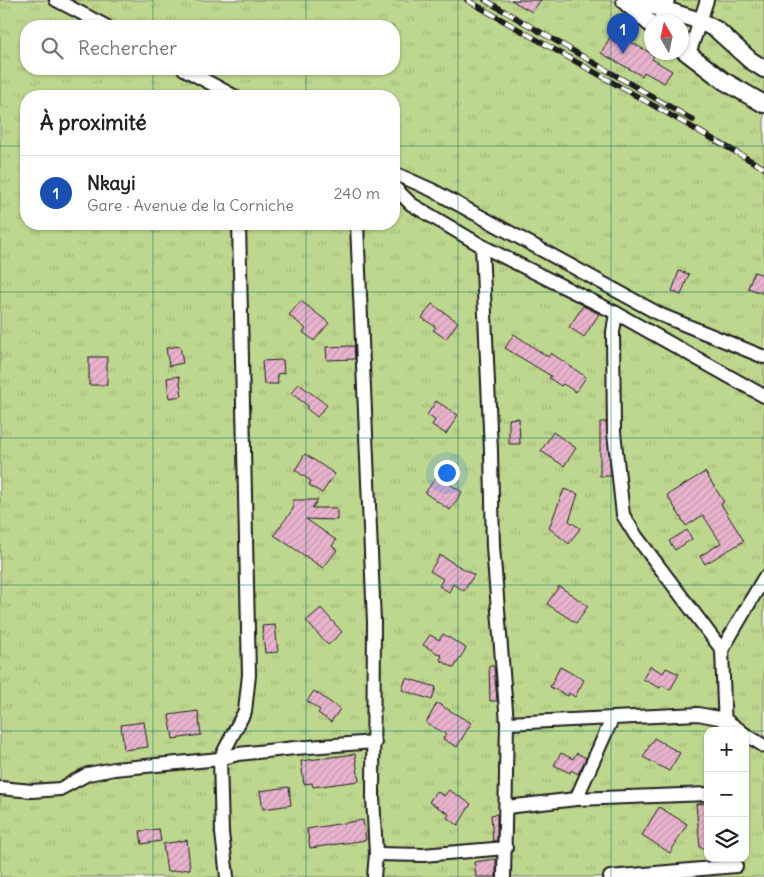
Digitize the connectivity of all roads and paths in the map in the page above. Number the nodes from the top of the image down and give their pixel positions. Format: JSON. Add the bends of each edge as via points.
{"nodes":[{"id":1,"x":56,"y":0,"type":"edge"},
{"id":2,"x":707,"y":0,"type":"edge"},
{"id":3,"x":626,"y":3,"type":"edge"},
{"id":4,"x":664,"y":11,"type":"edge"},
{"id":5,"x":644,"y":18,"type":"edge"},
{"id":6,"x":94,"y":20,"type":"edge"},
{"id":7,"x":700,"y":22,"type":"junction"},
{"id":8,"x":689,"y":43,"type":"edge"},
{"id":9,"x":689,"y":54,"type":"edge"},
{"id":10,"x":764,"y":69,"type":"edge"},
{"id":11,"x":195,"y":75,"type":"edge"},
{"id":12,"x":223,"y":90,"type":"edge"},
{"id":13,"x":764,"y":104,"type":"edge"},
{"id":14,"x":400,"y":176,"type":"edge"},
{"id":15,"x":400,"y":193,"type":"edge"},
{"id":16,"x":239,"y":230,"type":"edge"},
{"id":17,"x":357,"y":230,"type":"edge"},
{"id":18,"x":482,"y":246,"type":"junction"},
{"id":19,"x":616,"y":313,"type":"junction"},
{"id":20,"x":764,"y":357,"type":"edge"},
{"id":21,"x":764,"y":396,"type":"edge"},
{"id":22,"x":764,"y":578,"type":"edge"},
{"id":23,"x":722,"y":650,"type":"junction"},
{"id":24,"x":612,"y":719,"type":"junction"},
{"id":25,"x":507,"y":723,"type":"junction"},
{"id":26,"x":724,"y":725,"type":"edge"},
{"id":27,"x":749,"y":737,"type":"edge"},
{"id":28,"x":374,"y":742,"type":"junction"},
{"id":29,"x":764,"y":746,"type":"edge"},
{"id":30,"x":220,"y":758,"type":"junction"},
{"id":31,"x":0,"y":788,"type":"edge"},
{"id":32,"x":704,"y":794,"type":"edge"},
{"id":33,"x":576,"y":799,"type":"junction"},
{"id":34,"x":507,"y":807,"type":"junction"},
{"id":35,"x":506,"y":848,"type":"junction"},
{"id":36,"x":376,"y":854,"type":"junction"},
{"id":37,"x":737,"y":867,"type":"edge"},
{"id":38,"x":227,"y":877,"type":"edge"},
{"id":39,"x":374,"y":877,"type":"edge"},
{"id":40,"x":504,"y":877,"type":"edge"},
{"id":41,"x":610,"y":877,"type":"edge"}],
"edges":[{"from":1,"to":6,"type":"street"},
{"from":2,"to":7,"type":"street"},
{"from":3,"to":4,"type":"street","via":[[644,3]]},
{"from":3,"to":5,"type":"street"},
{"from":4,"to":7,"type":"street"},
{"from":7,"to":8,"type":"street"},
{"from":7,"to":10,"type":"street","via":[[717,30]]},
{"from":9,"to":13,"type":"street","via":[[724,81]]},
{"from":11,"to":12,"type":"street"},
{"from":14,"to":20,"type":"street","via":[[662,315]]},
{"from":15,"to":18,"type":"street","via":[[411,204]]},
{"from":16,"to":30,"type":"street","via":[[249,675],[245,711]]},
{"from":17,"to":28,"type":"street","via":[[374,622]]},
{"from":18,"to":19,"type":"street"},
{"from":18,"to":25,"type":"street","via":[[492,547]]},
{"from":19,"to":21,"type":"street"},
{"from":19,"to":23,"type":"street","via":[[613,332],[614,432],[623,515]]},
{"from":22,"to":23,"type":"street"},
{"from":23,"to":26,"type":"street"},
{"from":24,"to":25,"type":"street"},
{"from":24,"to":26,"type":"street","via":[[698,714]]},
{"from":24,"to":33,"type":"street"},
{"from":25,"to":34,"type":"street"},
{"from":27,"to":29,"type":"street"},
{"from":28,"to":30,"type":"street"},
{"from":28,"to":36,"type":"street"},
{"from":30,"to":31,"type":"street","via":[[100,771],[60,789]]},
{"from":30,"to":38,"type":"street"},
{"from":32,"to":33,"type":"street"},
{"from":33,"to":34,"type":"street"},
{"from":34,"to":35,"type":"street"},
{"from":35,"to":36,"type":"street","via":[[423,856]]},
{"from":35,"to":40,"type":"street"},
{"from":36,"to":39,"type":"street"},
{"from":37,"to":41,"type":"street"}]}
